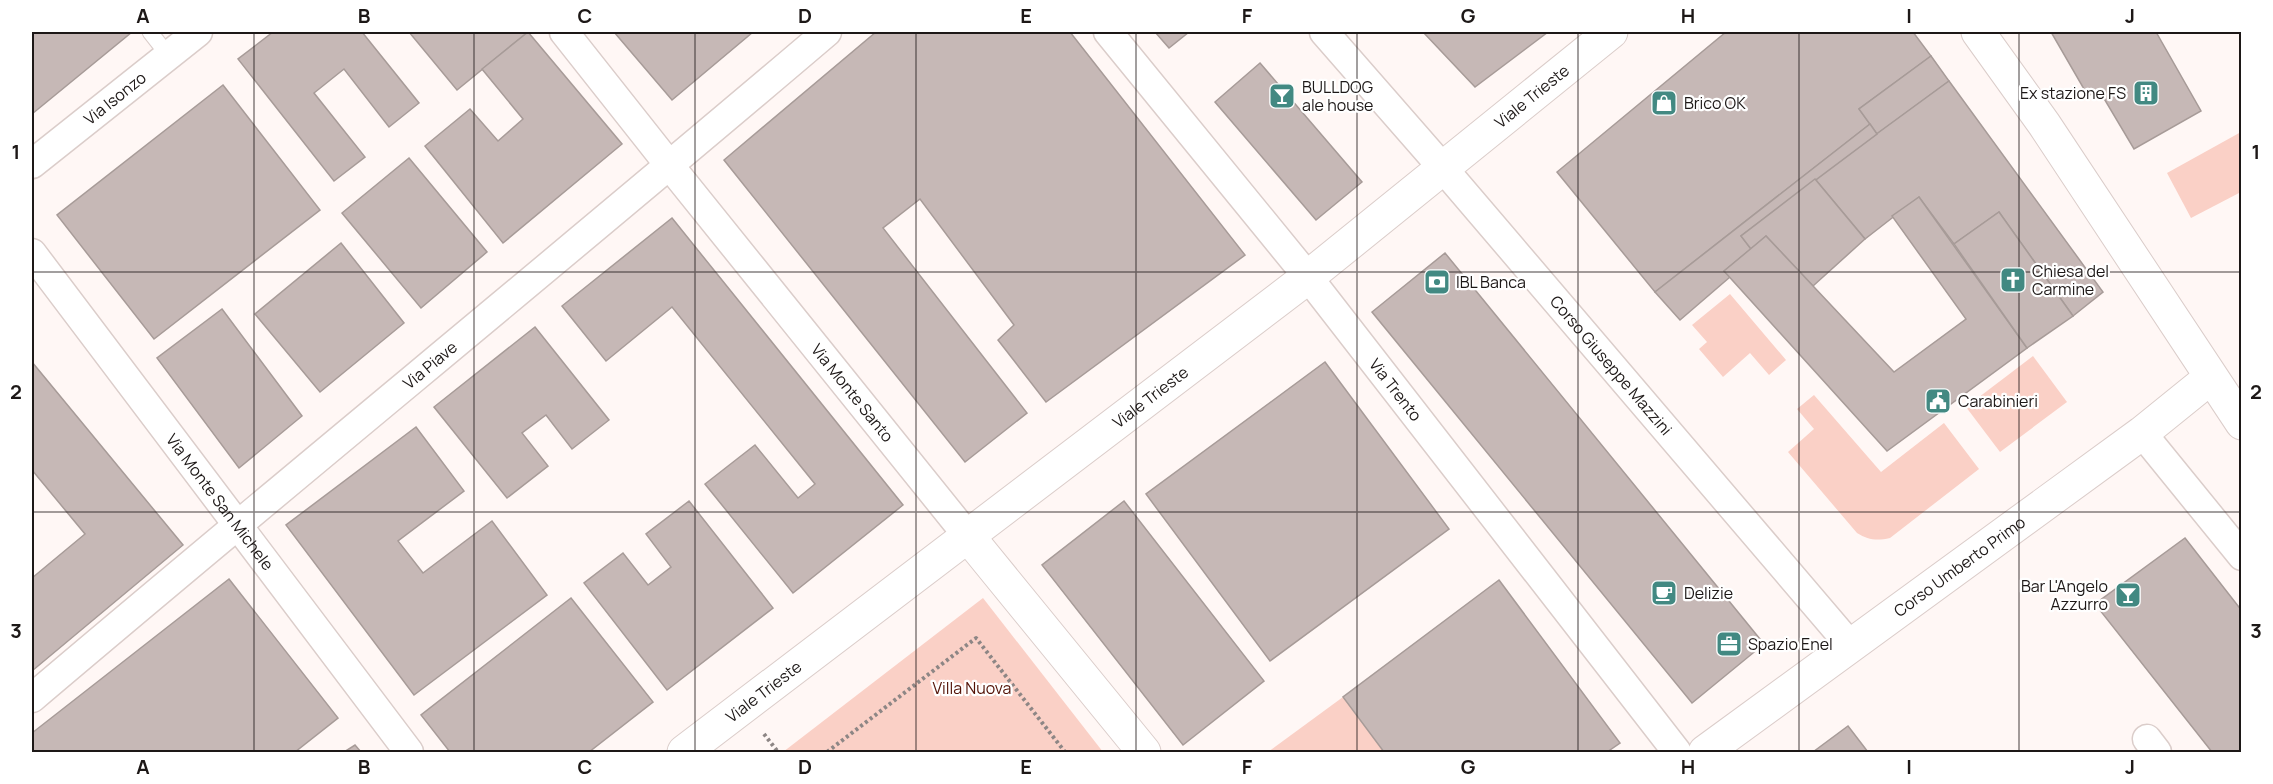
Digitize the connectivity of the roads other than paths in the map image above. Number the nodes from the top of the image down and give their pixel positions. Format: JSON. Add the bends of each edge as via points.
{"nodes":[{"id":1,"x":150,"y":32,"type":"edge"},
{"id":2,"x":198,"y":32,"type":"edge"},
{"id":3,"x":564,"y":32,"type":"edge"},
{"id":4,"x":827,"y":32,"type":"edge"},
{"id":5,"x":1108,"y":32,"type":"edge"},
{"id":6,"x":1324,"y":32,"type":"edge"},
{"id":7,"x":1611,"y":32,"type":"edge"},
{"id":8,"x":1978,"y":32,"type":"edge"},
{"id":9,"x":2007,"y":32,"type":"edge"},
{"id":10,"x":168,"y":55,"type":"junction"},
{"id":11,"x":2044,"y":124,"type":"junction"},
{"id":12,"x":32,"y":164,"type":"edge"},
{"id":13,"x":670,"y":166,"type":"junction"},
{"id":14,"x":1442,"y":167,"type":"junction"},
{"id":15,"x":32,"y":253,"type":"edge"},
{"id":16,"x":1308,"y":277,"type":"junction"},
{"id":17,"x":2210,"y":378,"type":"junction"},
{"id":18,"x":2241,"y":423,"type":"edge"},
{"id":19,"x":2142,"y":434,"type":"junction"},
{"id":20,"x":238,"y":523,"type":"junction"},
{"id":21,"x":967,"y":535,"type":"junction"},
{"id":22,"x":2241,"y":556,"type":"edge"},
{"id":23,"x":1850,"y":645,"type":"junction"},
{"id":24,"x":32,"y":698,"type":"edge"},
{"id":25,"x":409,"y":753,"type":"edge"},
{"id":26,"x":684,"y":753,"type":"edge"},
{"id":27,"x":1144,"y":753,"type":"edge"},
{"id":28,"x":1677,"y":753,"type":"edge"},
{"id":29,"x":1705,"y":753,"type":"edge"}],
"edges":[{"from":1,"to":10,"type":"lane"},
{"from":2,"to":10,"type":"street","name":"Via Isonzo"},
{"from":3,"to":13,"type":"street","name":"Via Monte Santo"},
{"from":4,"to":13,"type":"street","name":"Via Piave"},
{"from":5,"to":16,"type":"street","name":"Via Trento"},
{"from":6,"to":14,"type":"street","name":"Corso Giuseppe Mazzini"},
{"from":7,"to":14,"type":"street","name":"Viale Trieste"},
{"from":8,"to":11,"type":"street"},
{"from":9,"to":11,"type":"street"},
{"from":10,"to":12,"type":"street","name":"Via Isonzo"},
{"from":11,"to":17,"type":"street"},
{"from":13,"to":20,"type":"street","name":"Via Piave"},
{"from":13,"to":21,"type":"street","name":"Via Monte Santo"},
{"from":14,"to":16,"type":"street","name":"Viale Trieste"},
{"from":14,"to":23,"type":"street","name":"Corso Giuseppe Mazzini"},
{"from":15,"to":20,"type":"street","name":"Via Monte San Michele"},
{"from":16,"to":21,"type":"street","name":"Viale Trieste"},
{"from":16,"to":28,"type":"street","name":"Via Trento"},
{"from":17,"to":18,"type":"street"},
{"from":17,"to":19,"type":"street","name":"Corso Umberto Primo"},
{"from":19,"to":22,"type":"street"},
{"from":19,"to":23,"type":"street","name":"Corso Umberto Primo"},
{"from":20,"to":24,"type":"street","name":"Via Piave"},
{"from":20,"to":25,"type":"street","name":"Via Monte San Michele"},
{"from":21,"to":26,"type":"street","name":"Viale Trieste"},
{"from":21,"to":27,"type":"street","name":"Via Monte Santo"},
{"from":23,"to":29,"type":"street","name":"Corso Umberto Primo"}]}
